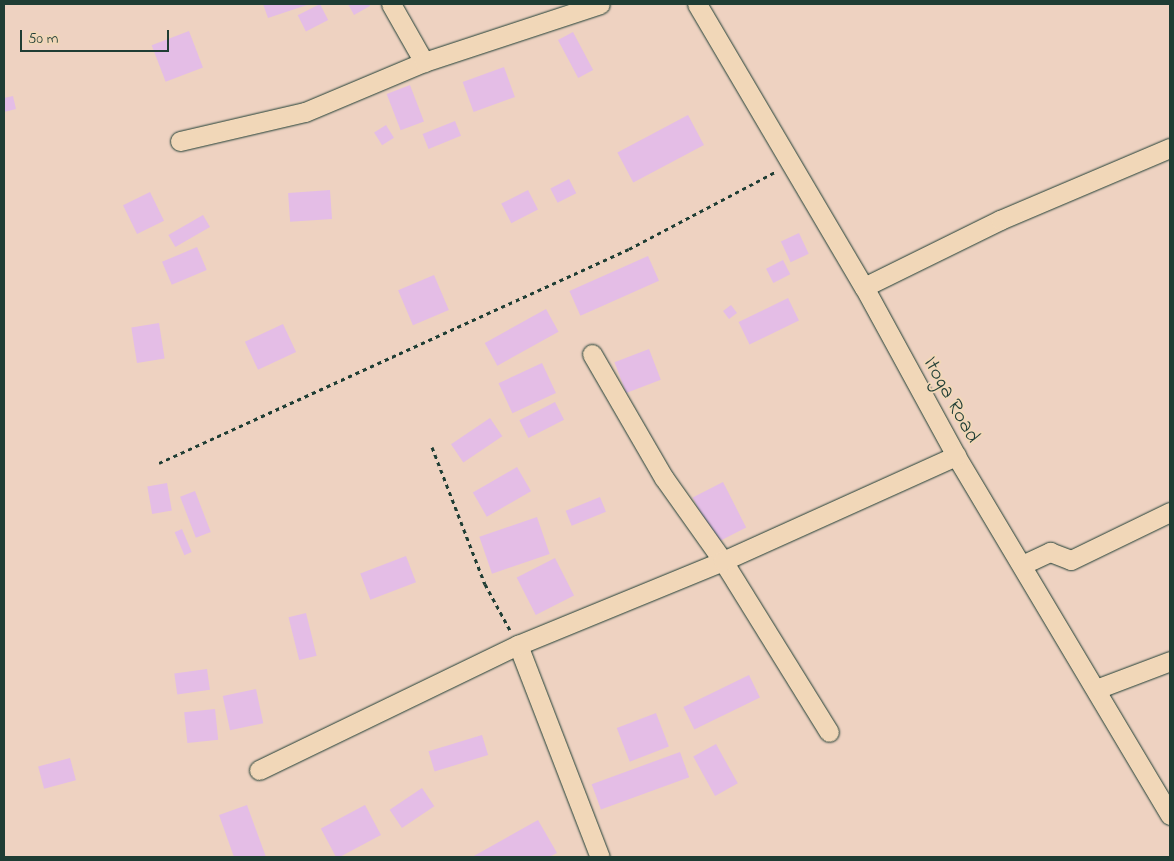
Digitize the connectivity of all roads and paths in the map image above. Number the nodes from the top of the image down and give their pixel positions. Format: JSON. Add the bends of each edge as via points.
{"nodes":[{"id":1,"x":391,"y":4,"type":"edge"},
{"id":2,"x":600,"y":4,"type":"edge"},
{"id":3,"x":697,"y":4,"type":"edge"},
{"id":4,"x":424,"y":62,"type":"junction"},
{"id":5,"x":180,"y":141,"type":"dead end"},
{"id":6,"x":1170,"y":148,"type":"edge"},
{"id":7,"x":792,"y":163,"type":"junction"},
{"id":8,"x":864,"y":288,"type":"junction"},
{"id":9,"x":592,"y":354,"type":"dead end"},
{"id":10,"x":432,"y":447,"type":"dead end"},
{"id":11,"x":956,"y":456,"type":"junction"},
{"id":12,"x":159,"y":463,"type":"dead end"},
{"id":13,"x":1170,"y":512,"type":"edge"},
{"id":14,"x":723,"y":561,"type":"junction"},
{"id":15,"x":1024,"y":564,"type":"junction"},
{"id":16,"x":518,"y":645,"type":"junction"},
{"id":17,"x":1170,"y":660,"type":"edge"},
{"id":18,"x":1099,"y":688,"type":"junction"},
{"id":19,"x":829,"y":732,"type":"dead end"},
{"id":20,"x":260,"y":770,"type":"dead end"},
{"id":21,"x":1170,"y":815,"type":"edge"},
{"id":22,"x":600,"y":857,"type":"edge"}],
"edges":[{"from":1,"to":4,"type":"street"},
{"from":2,"to":4,"type":"street"},
{"from":3,"to":7,"type":"street","name":"Itoga Road"},
{"from":4,"to":5,"type":"street","via":[[305,112]]},
{"from":6,"to":8,"type":"street","via":[[1000,220]]},
{"from":7,"to":8,"type":"street","name":"Itoga Road"},
{"from":7,"to":12,"type":"path","via":[[628,249]]},
{"from":8,"to":11,"type":"street","name":"Itoga Road"},
{"from":9,"to":14,"type":"street","via":[[664,478]]},
{"from":10,"to":16,"type":"path","via":[[485,584]]},
{"from":11,"to":14,"type":"street"},
{"from":11,"to":15,"type":"street","name":"Itoga Road"},
{"from":13,"to":15,"type":"street","via":[[1071,560],[1050,552]]},
{"from":14,"to":16,"type":"street"},
{"from":14,"to":19,"type":"street"},
{"from":15,"to":18,"type":"street","name":"Itoga Road"},
{"from":16,"to":20,"type":"street"},
{"from":16,"to":22,"type":"street"},
{"from":17,"to":18,"type":"street"},
{"from":18,"to":21,"type":"street","name":"Itoga Road"}]}
